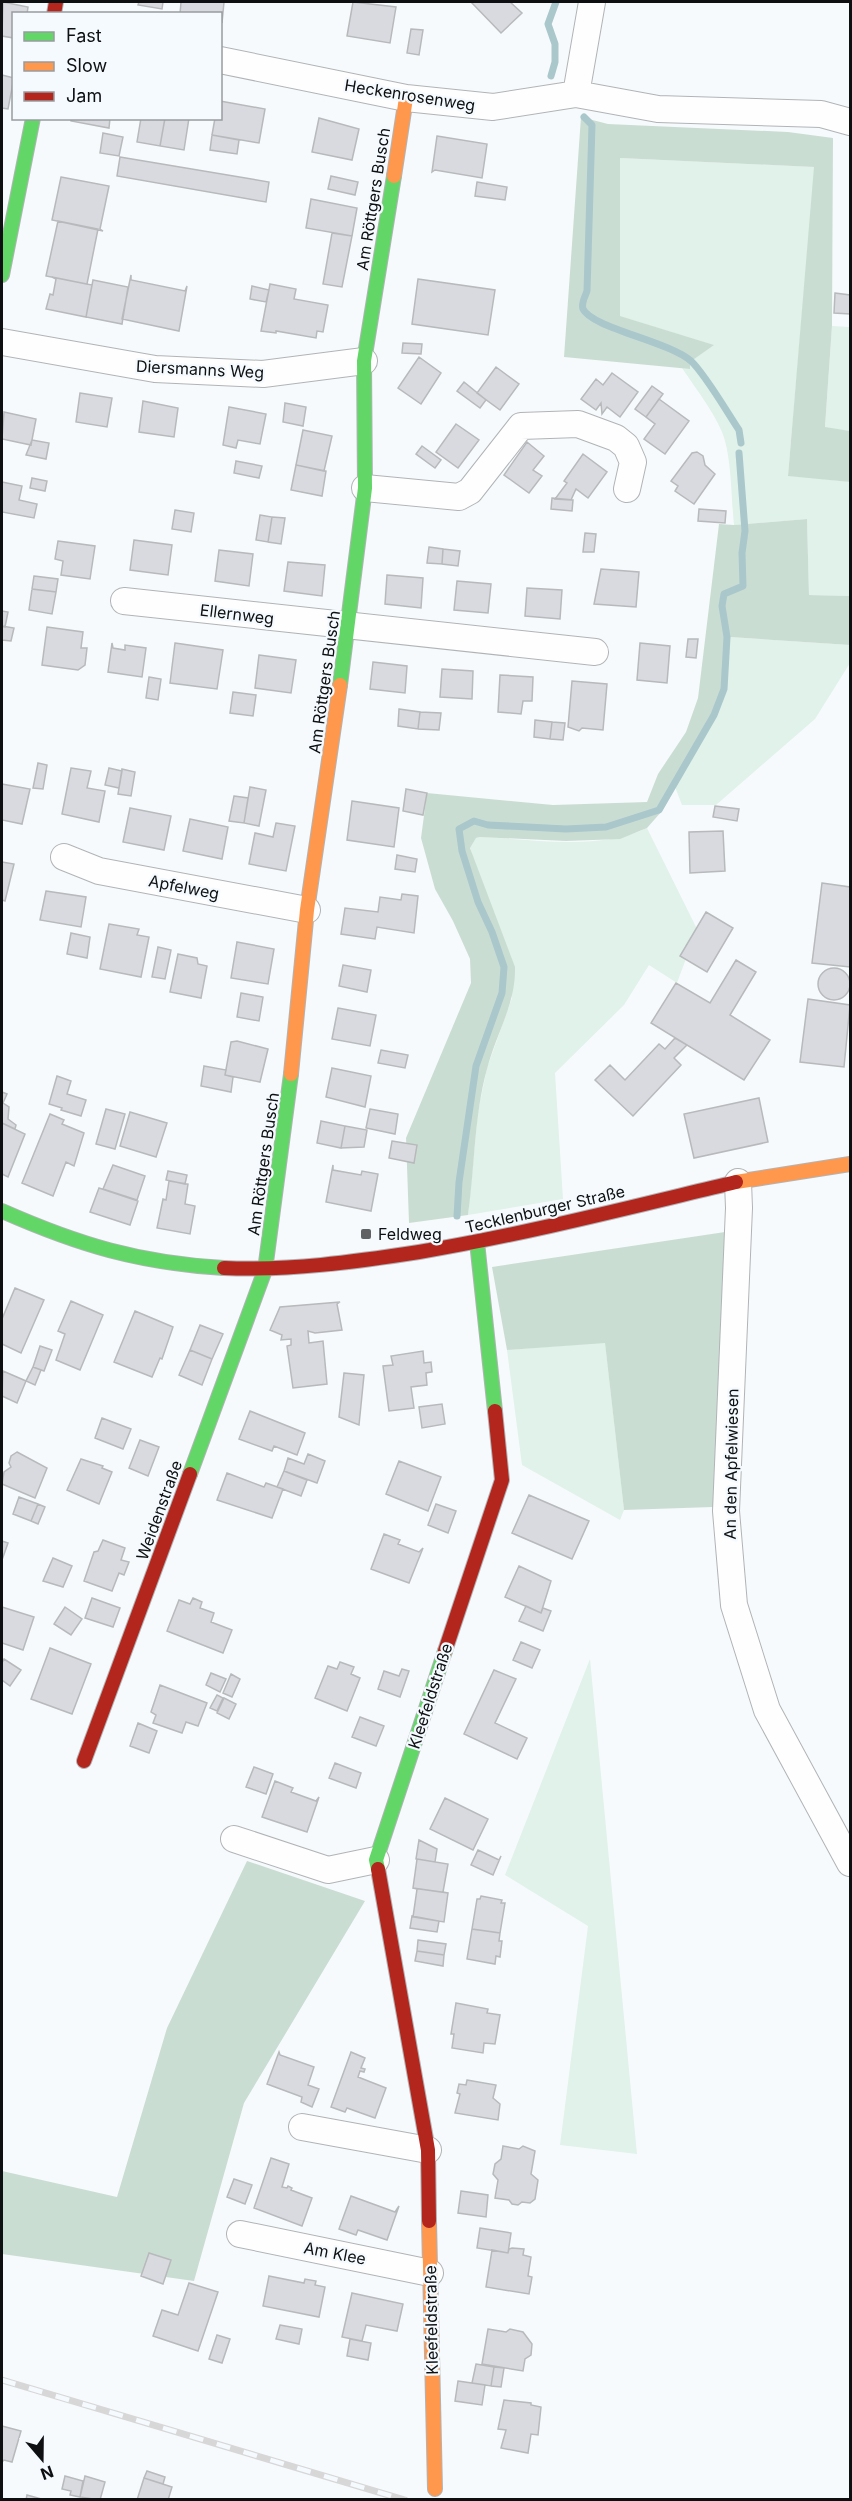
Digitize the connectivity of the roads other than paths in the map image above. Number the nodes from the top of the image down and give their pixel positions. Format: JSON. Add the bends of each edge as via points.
{"nodes":[{"id":1,"x":592,"y":2,"type":"edge"},
{"id":2,"x":222,"y":60,"type":"edge"},
{"id":3,"x":576,"y":94,"type":"junction"},
{"id":4,"x":406,"y":98,"type":"junction"},
{"id":5,"x":33,"y":120,"type":"edge"},
{"id":6,"x":850,"y":122,"type":"edge"},
{"id":7,"x":2,"y":275,"type":"edge"},
{"id":8,"x":2,"y":342,"type":"edge"},
{"id":9,"x":364,"y":361,"type":"junction"},
{"id":10,"x":365,"y":488,"type":"junction"},
{"id":11,"x":627,"y":489,"type":"dead end"},
{"id":12,"x":124,"y":601,"type":"dead end"},
{"id":13,"x":349,"y":627,"type":"junction"},
{"id":14,"x":595,"y":652,"type":"dead end"},
{"id":15,"x":64,"y":857,"type":"dead end"},
{"id":16,"x":307,"y":910,"type":"junction"},
{"id":17,"x":850,"y":1164,"type":"edge"},
{"id":18,"x":738,"y":1182,"type":"junction"},
{"id":19,"x":2,"y":1211,"type":"edge"},
{"id":20,"x":477,"y":1242,"type":"junction"},
{"id":21,"x":265,"y":1270,"type":"junction"},
{"id":22,"x":84,"y":1761,"type":"dead end"},
{"id":23,"x":234,"y":1839,"type":"dead end"},
{"id":24,"x":376,"y":1860,"type":"junction"},
{"id":25,"x":850,"y":1863,"type":"edge"},
{"id":26,"x":302,"y":2127,"type":"dead end"},
{"id":27,"x":428,"y":2150,"type":"junction"},
{"id":28,"x":240,"y":2234,"type":"dead end"},
{"id":29,"x":430,"y":2272,"type":"junction"},
{"id":30,"x":435,"y":2489,"type":"dead end"}],
"edges":[{"from":1,"to":3,"type":"street"},
{"from":2,"to":4,"type":"street","name":"Heckenrosenweg"},
{"from":3,"to":4,"type":"street","name":"Heckenrosenweg","via":[[493,107]]},
{"from":3,"to":6,"type":"street","name":"Heckenrosenweg","via":[[658,109],[821,114]]},
{"from":4,"to":9,"type":"street","name":"Am Röttgers Busch"},
{"from":5,"to":7,"type":"street"},
{"from":8,"to":9,"type":"street","name":"Diersmanns Weg","via":[[155,369],[263,374]]},
{"from":9,"to":10,"type":"street","name":"Am Röttgers Busch"},
{"from":10,"to":11,"type":"street","via":[[459,496],[470,491],[521,426],[579,424],[616,438],[626,446],[633,462]]},
{"from":10,"to":13,"type":"street","name":"Am Röttgers Busch"},
{"from":12,"to":13,"type":"street","name":"Ellernweg"},
{"from":13,"to":14,"type":"street","name":"Ellernweg"},
{"from":13,"to":16,"type":"street","name":"Am Röttgers Busch"},
{"from":15,"to":16,"type":"street","name":"Apfelweg","via":[[99,871]]},
{"from":16,"to":21,"type":"street","name":"Am Röttgers Busch","via":[[288,1108]]},
{"from":17,"to":18,"type":"street","name":"Tecklenburger Straße"},
{"from":18,"to":20,"type":"street","name":"Tecklenburger Straße"},
{"from":18,"to":25,"type":"street","name":"An den Apfelwiesen","via":[[726,1511],[734,1605],[767,1710]]},
{"from":19,"to":21,"type":"street","name":"Tecklenburger Straße","via":[[57,1235],[147,1260]]},
{"from":20,"to":21,"type":"street","name":"Tecklenburger Straße","via":[[369,1260]]},
{"from":20,"to":24,"type":"street","name":"Kleefeldstraße","via":[[502,1480]]},
{"from":21,"to":22,"type":"street","name":"Weidenstraße"},
{"from":23,"to":24,"type":"street","via":[[328,1870]]},
{"from":24,"to":27,"type":"street","name":"Kleefeldstraße"},
{"from":26,"to":27,"type":"street"},
{"from":27,"to":29,"type":"street","name":"Kleefeldstraße"},
{"from":28,"to":29,"type":"street","name":"Am Klee"},
{"from":29,"to":30,"type":"street","name":"Kleefeldstraße"}]}
